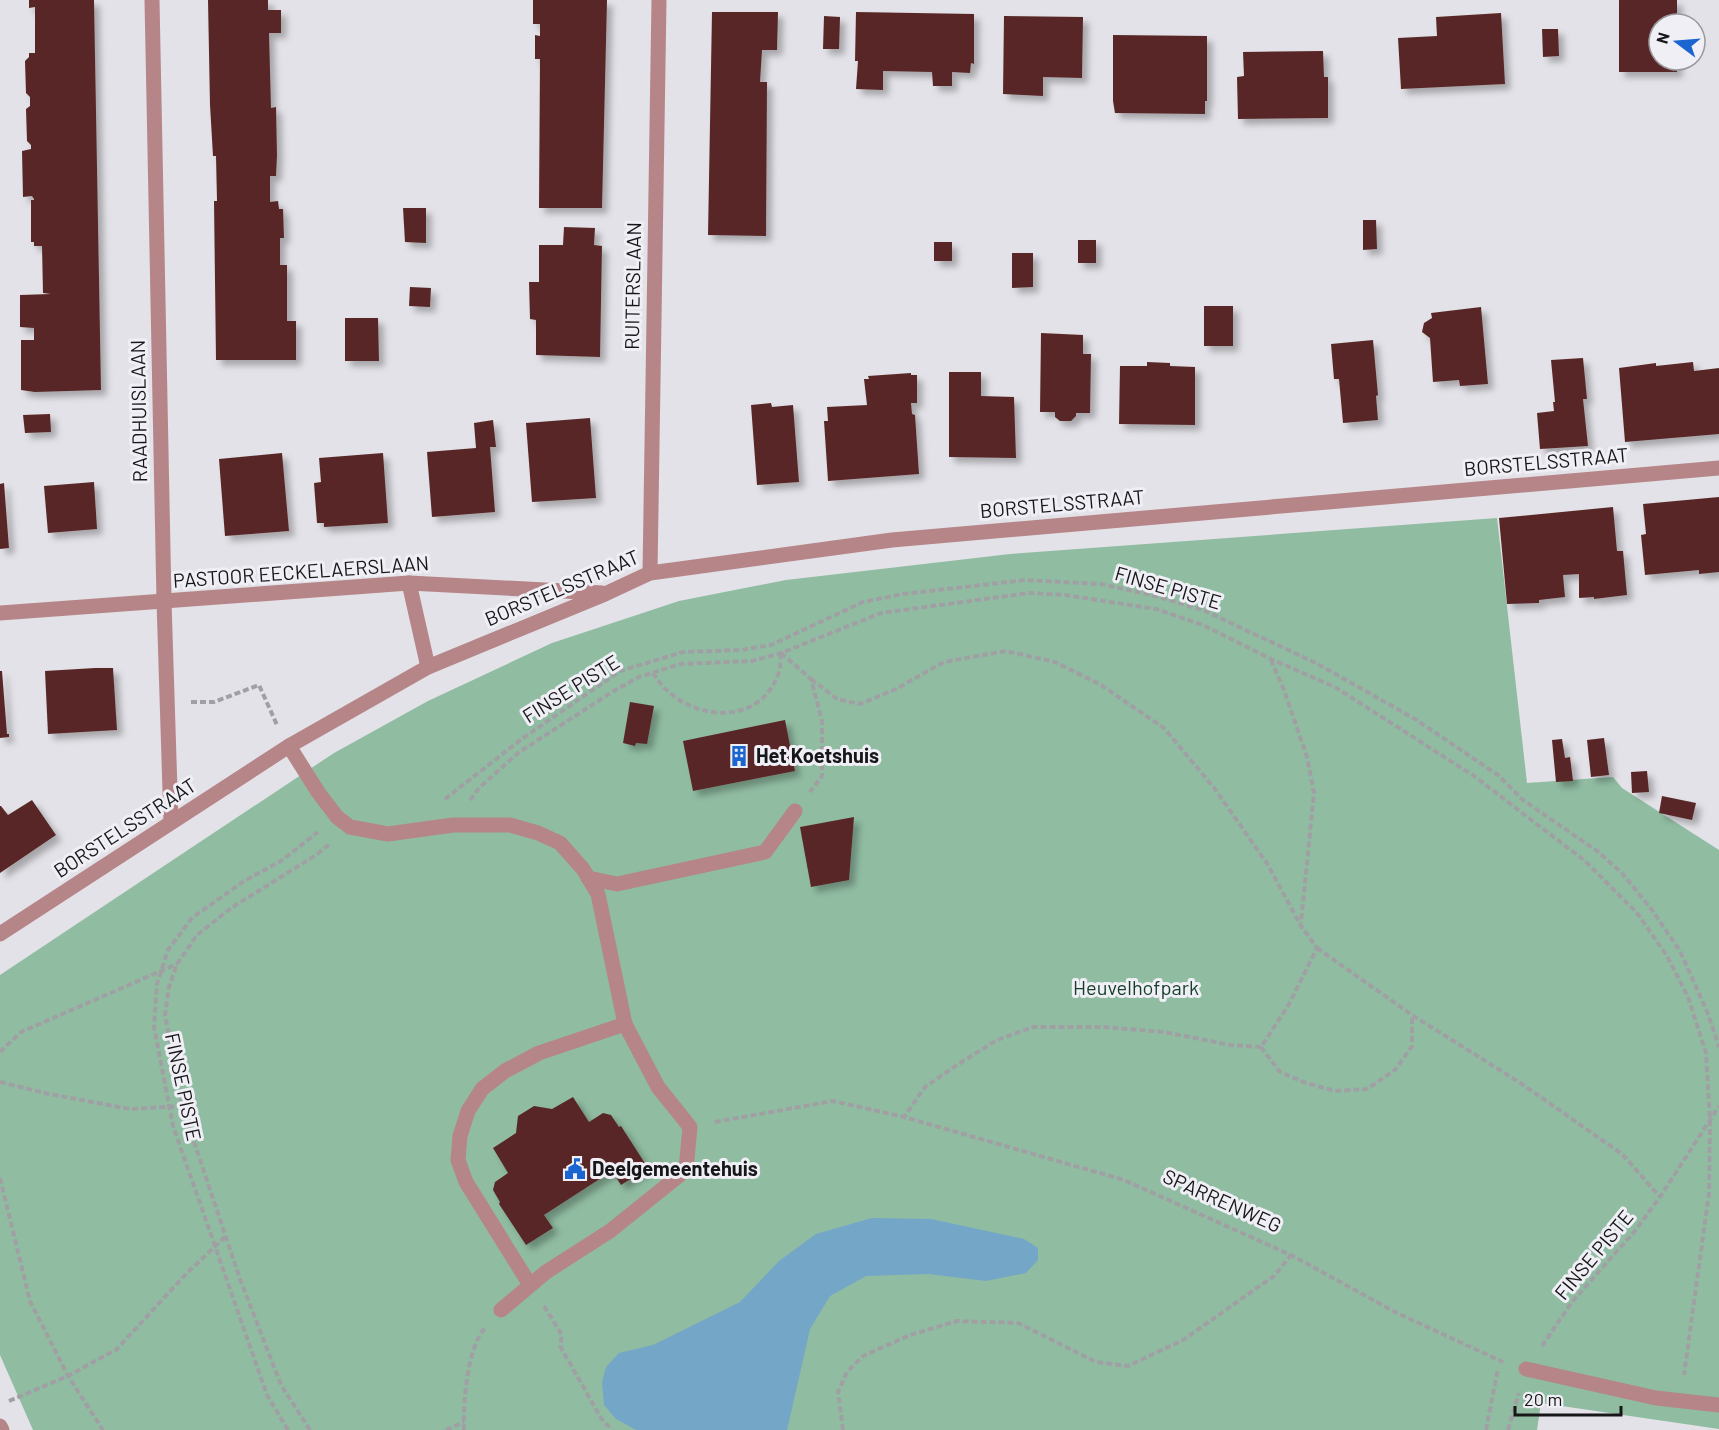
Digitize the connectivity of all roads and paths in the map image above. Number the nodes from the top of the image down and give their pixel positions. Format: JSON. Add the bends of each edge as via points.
{"nodes":[{"id":1,"x":152,"y":0,"type":"edge"},
{"id":2,"x":659,"y":0,"type":"edge"},
{"id":3,"x":1719,"y":468,"type":"edge"},
{"id":4,"x":650,"y":573,"type":"junction"},
{"id":5,"x":409,"y":583,"type":"junction"},
{"id":6,"x":605,"y":594,"type":"junction"},
{"id":7,"x":164,"y":601,"type":"junction"},
{"id":8,"x":0,"y":613,"type":"edge"},
{"id":9,"x":781,"y":653,"type":"junction"},
{"id":10,"x":1271,"y":659,"type":"junction"},
{"id":11,"x":428,"y":667,"type":"junction"},
{"id":12,"x":653,"y":673,"type":"junction"},
{"id":13,"x":811,"y":679,"type":"junction"},
{"id":14,"x":188,"y":702,"type":"dead end"},
{"id":15,"x":279,"y":728,"type":"dead end"},
{"id":16,"x":289,"y":746,"type":"junction"},
{"id":17,"x":444,"y":800,"type":"dead end"},
{"id":18,"x":795,"y":812,"type":"joint"},
{"id":19,"x":337,"y":817,"type":"junction"},
{"id":20,"x":171,"y":822,"type":"junction"},
{"id":21,"x":453,"y":825,"type":"junction"},
{"id":22,"x":350,"y":827,"type":"junction"},
{"id":23,"x":588,"y":878,"type":"junction"},
{"id":24,"x":1301,"y":926,"type":"junction"},
{"id":25,"x":0,"y":934,"type":"edge"},
{"id":26,"x":1317,"y":948,"type":"junction"},
{"id":27,"x":177,"y":964,"type":"junction"},
{"id":28,"x":161,"y":971,"type":"junction"},
{"id":29,"x":1412,"y":1015,"type":"junction"},
{"id":30,"x":625,"y":1024,"type":"junction"},
{"id":31,"x":1261,"y":1047,"type":"junction"},
{"id":32,"x":1719,"y":1047,"type":"edge"},
{"id":33,"x":0,"y":1052,"type":"edge"},
{"id":34,"x":0,"y":1082,"type":"edge"},
{"id":35,"x":182,"y":1106,"type":"junction"},
{"id":36,"x":1719,"y":1106,"type":"edge"},
{"id":37,"x":169,"y":1107,"type":"junction"},
{"id":38,"x":904,"y":1117,"type":"junction"},
{"id":39,"x":1710,"y":1121,"type":"junction"},
{"id":40,"x":690,"y":1127,"type":"junction"},
{"id":41,"x":0,"y":1178,"type":"edge"},
{"id":42,"x":1660,"y":1197,"type":"junction"},
{"id":43,"x":226,"y":1236,"type":"junction"},
{"id":44,"x":214,"y":1247,"type":"junction"},
{"id":45,"x":1292,"y":1255,"type":"junction"},
{"id":46,"x":530,"y":1285,"type":"junction"},
{"id":47,"x":501,"y":1310,"type":"joint"},
{"id":48,"x":1500,"y":1361,"type":"junction"},
{"id":49,"x":1526,"y":1369,"type":"junction"},
{"id":50,"x":68,"y":1377,"type":"junction"},
{"id":51,"x":1679,"y":1401,"type":"junction"},
{"id":52,"x":0,"y":1405,"type":"edge"},
{"id":53,"x":1719,"y":1405,"type":"edge"},
{"id":54,"x":464,"y":1422,"type":"junction"},
{"id":55,"x":0,"y":1426,"type":"edge"},
{"id":56,"x":2,"y":1430,"type":"edge"},
{"id":57,"x":103,"y":1430,"type":"edge"},
{"id":58,"x":288,"y":1430,"type":"edge"},
{"id":59,"x":309,"y":1430,"type":"edge"},
{"id":60,"x":446,"y":1430,"type":"edge"},
{"id":61,"x":464,"y":1430,"type":"edge"},
{"id":62,"x":612,"y":1430,"type":"edge"},
{"id":63,"x":843,"y":1430,"type":"edge"},
{"id":64,"x":1486,"y":1430,"type":"edge"},
{"id":65,"x":1508,"y":1430,"type":"edge"}],
"edges":[{"from":1,"to":7,"type":"street","name":"RAADHUISLAAN"},
{"from":2,"to":4,"type":"street","name":"RUITERSLAAN"},
{"from":3,"to":4,"type":"street","name":"BORSTELSSTRAAT","via":[[892,540]]},
{"from":4,"to":6,"type":"street","name":"BORSTELSSTRAAT"},
{"from":5,"to":6,"type":"street","name":"PASTOOR EECKELAERSLAAN"},
{"from":5,"to":7,"type":"street","name":"PASTOOR EECKELAERSLAAN"},
{"from":5,"to":11,"type":"street"},
{"from":6,"to":11,"type":"street","name":"BORSTELSSTRAAT"},
{"from":7,"to":8,"type":"street","name":"PASTOOR EECKELAERSLAAN"},
{"from":7,"to":20,"type":"street","name":"RAADHUISLAAN"},
{"from":9,"to":10,"type":"path","via":[[881,613],[1029,593],[1156,609],[1203,625]]},
{"from":9,"to":12,"type":"path","via":[[752,662],[680,664]]},
{"from":9,"to":12,"type":"path","via":[[779,671],[766,693],[745,708],[725,713],[685,704],[665,689]]},
{"from":9,"to":13,"type":"path"},
{"from":10,"to":24,"type":"path","via":[[1307,757],[1314,793]]},
{"from":10,"to":39,"type":"path","via":[[1335,687],[1474,776],[1585,861],[1637,913],[1667,956],[1688,997],[1706,1053]]},
{"from":11,"to":16,"type":"street","name":"BORSTELSSTRAAT"},
{"from":12,"to":21,"type":"path","via":[[612,692],[518,753],[479,788]]},
{"from":13,"to":18,"type":"path","via":[[822,721],[822,776]]},
{"from":13,"to":24,"type":"path","via":[[837,699],[860,704],[945,662],[1006,651],[1055,662],[1101,685],[1164,728],[1222,799],[1268,865]]},
{"from":14,"to":15,"type":"path","via":[[213,702],[259,685]]},
{"from":16,"to":19,"type":"street"},
{"from":16,"to":20,"type":"street","name":"BORSTELSSTRAAT"},
{"from":17,"to":32,"type":"path","name":"FINSE PISTE","via":[[523,738],[620,671],[683,652],[771,645],[863,602],[903,594],[1025,580],[1100,584],[1203,610],[1317,663],[1415,719],[1498,776],[1523,800],[1597,851],[1629,883],[1680,951]]},
{"from":18,"to":23,"type":"street","via":[[765,852],[617,884]]},
{"from":19,"to":22,"type":"street"},
{"from":19,"to":28,"type":"path","name":"FINSE PISTE","via":[[281,861],[244,881],[192,918],[168,950]]},
{"from":20,"to":25,"type":"street","name":"BORSTELSSTRAAT"},
{"from":21,"to":22,"type":"street","via":[[388,834]]},
{"from":21,"to":23,"type":"street","via":[[510,825],[538,833],[560,843]]},
{"from":22,"to":27,"type":"path","via":[[316,855],[231,908],[197,935]]},
{"from":23,"to":30,"type":"street","via":[[598,894],[604,917]]},
{"from":24,"to":26,"type":"path"},
{"from":26,"to":29,"type":"path"},
{"from":26,"to":31,"type":"path","via":[[1288,1006]]},
{"from":27,"to":28,"type":"path"},
{"from":27,"to":35,"type":"path","via":[[165,1015]]},
{"from":28,"to":33,"type":"path","via":[[21,1032]]},
{"from":28,"to":37,"type":"path","name":"FINSE PISTE","via":[[154,1027]]},
{"from":29,"to":31,"type":"path","via":[[1412,1046],[1395,1070],[1367,1089],[1335,1091],[1306,1083],[1280,1072]]},
{"from":29,"to":42,"type":"path","via":[[1522,1084],[1622,1154]]},
{"from":30,"to":40,"type":"street","via":[[658,1087]]},
{"from":30,"to":46,"type":"street","via":[[539,1053],[505,1071],[482,1089],[468,1112],[458,1160],[466,1182]]},
{"from":31,"to":38,"type":"path","via":[[1164,1032],[1033,1027],[997,1040],[957,1065],[926,1087]]},
{"from":34,"to":37,"type":"path","via":[[130,1109]]},
{"from":35,"to":37,"type":"path"},
{"from":35,"to":43,"type":"path"},
{"from":36,"to":39,"type":"path","name":"FINSE PISTE"},
{"from":37,"to":44,"type":"path","name":"FINSE PISTE"},
{"from":38,"to":40,"type":"path","name":"SPARRENWEG","via":[[833,1101]]},
{"from":38,"to":45,"type":"path","name":"SPARRENWEG","via":[[1124,1180]]},
{"from":39,"to":42,"type":"path","name":"FINSE PISTE"},
{"from":39,"to":51,"type":"path","via":[[1708,1193]]},
{"from":40,"to":46,"type":"street","via":[[686,1170],[610,1231]]},
{"from":41,"to":50,"type":"path","via":[[30,1301]]},
{"from":42,"to":49,"type":"path","name":"FINSE PISTE","via":[[1572,1302]]},
{"from":43,"to":44,"type":"path"},
{"from":43,"to":59,"type":"path","via":[[281,1385]]},
{"from":44,"to":50,"type":"path","via":[[117,1349]]},
{"from":44,"to":58,"type":"path","name":"FINSE PISTE","via":[[267,1395]]},
{"from":45,"to":48,"type":"path","name":"SPARRENWEG","via":[[1395,1312]]},
{"from":45,"to":63,"type":"path","via":[[1274,1276],[1183,1340],[1128,1366],[1096,1362],[1018,1323],[957,1321],[910,1335],[863,1356],[847,1372],[838,1392]]},
{"from":46,"to":47,"type":"street"},
{"from":46,"to":62,"type":"path","via":[[562,1335],[560,1346],[601,1418]]},
{"from":47,"to":54,"type":"path","via":[[481,1332],[472,1353]]},
{"from":48,"to":49,"type":"path","name":"SPARRENWEG"},
{"from":48,"to":64,"type":"path"},
{"from":49,"to":51,"type":"street"},
{"from":49,"to":65,"type":"path","name":"FINSE PISTE"},
{"from":50,"to":52,"type":"path"},
{"from":50,"to":57,"type":"path"},
{"from":51,"to":53,"type":"street"},
{"from":54,"to":60,"type":"path"},
{"from":54,"to":61,"type":"path"},
{"from":55,"to":56,"type":"street"}]}
